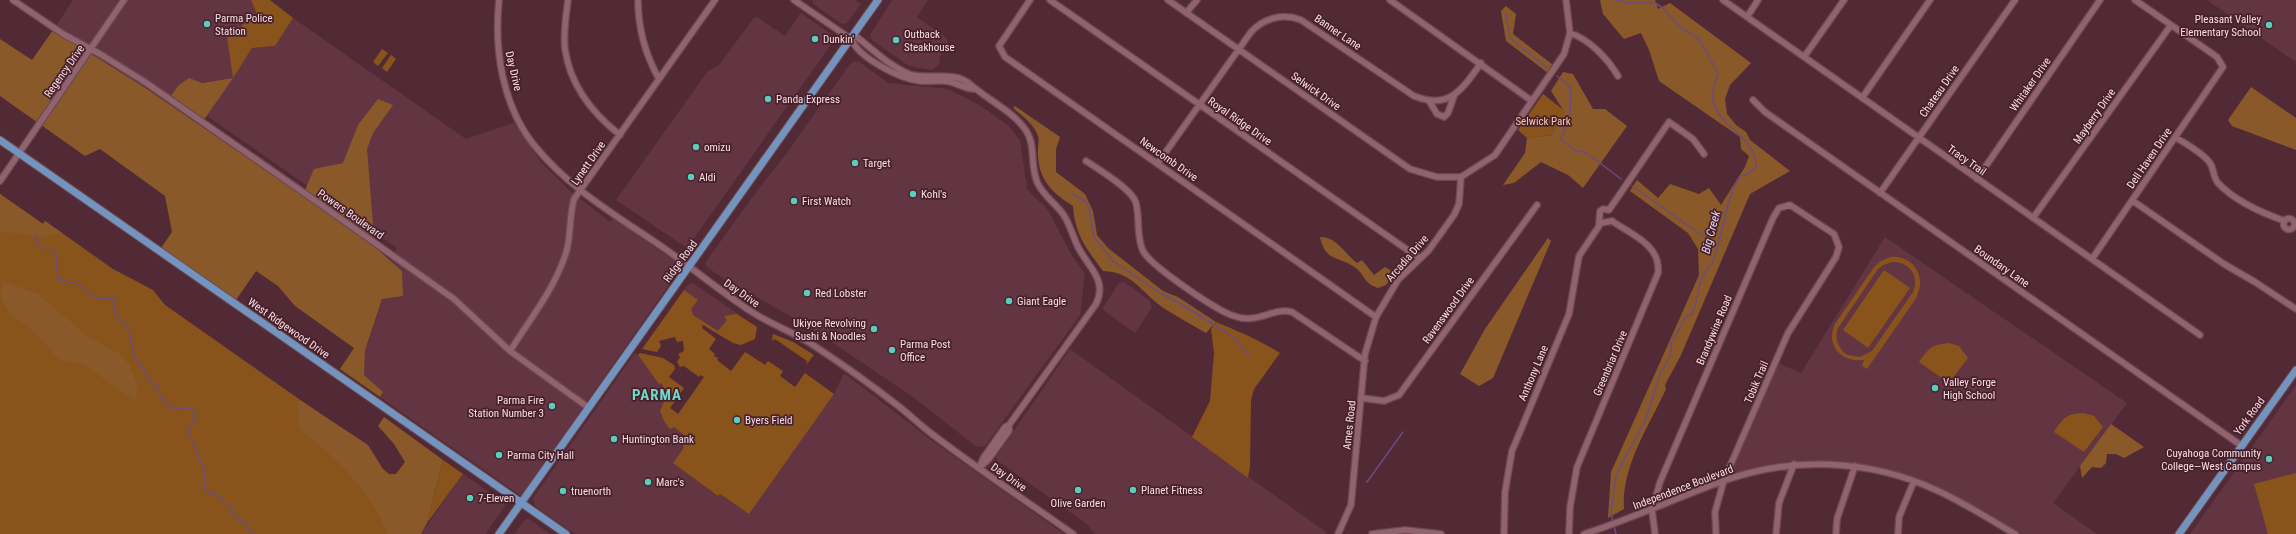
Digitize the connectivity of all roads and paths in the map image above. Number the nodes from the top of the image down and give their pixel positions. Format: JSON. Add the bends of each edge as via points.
{"nodes":[{"id":1,"x":13,"y":0,"type":"edge"},
{"id":2,"x":124,"y":0,"type":"edge"},
{"id":3,"x":499,"y":0,"type":"edge"},
{"id":4,"x":568,"y":0,"type":"edge"},
{"id":5,"x":638,"y":0,"type":"edge"},
{"id":6,"x":715,"y":0,"type":"edge"},
{"id":7,"x":794,"y":0,"type":"edge"},
{"id":8,"x":878,"y":0,"type":"edge"},
{"id":9,"x":1030,"y":0,"type":"edge"},
{"id":10,"x":1050,"y":0,"type":"edge"},
{"id":11,"x":1168,"y":0,"type":"edge"},
{"id":12,"x":1197,"y":0,"type":"edge"},
{"id":13,"x":1390,"y":0,"type":"edge"},
{"id":14,"x":1566,"y":0,"type":"edge"},
{"id":15,"x":1723,"y":0,"type":"edge"},
{"id":16,"x":1758,"y":0,"type":"edge"},
{"id":17,"x":1844,"y":0,"type":"edge"},
{"id":18,"x":1930,"y":0,"type":"edge"},
{"id":19,"x":2015,"y":0,"type":"edge"},
{"id":20,"x":2100,"y":0,"type":"edge"},
{"id":21,"x":2135,"y":0,"type":"edge"},
{"id":22,"x":1186,"y":13,"type":"junction"},
{"id":23,"x":1747,"y":17,"type":"junction"},
{"id":24,"x":2170,"y":25,"type":"junction"},
{"id":25,"x":1570,"y":33,"type":"junction"},
{"id":26,"x":851,"y":39,"type":"junction"},
{"id":27,"x":1239,"y":50,"type":"junction"},
{"id":28,"x":91,"y":51,"type":"junction"},
{"id":29,"x":1804,"y":57,"type":"junction"},
{"id":30,"x":1481,"y":63,"type":"junction"},
{"id":31,"x":1618,"y":76,"type":"dead end"},
{"id":32,"x":659,"y":79,"type":"junction"},
{"id":33,"x":974,"y":89,"type":"junction"},
{"id":34,"x":1454,"y":96,"type":"junction"},
{"id":35,"x":1862,"y":98,"type":"junction"},
{"id":36,"x":1753,"y":100,"type":"dead end"},
{"id":37,"x":1429,"y":101,"type":"junction"},
{"id":38,"x":1532,"y":101,"type":"junction"},
{"id":39,"x":1199,"y":104,"type":"junction"},
{"id":40,"x":620,"y":135,"type":"junction"},
{"id":41,"x":2175,"y":137,"type":"junction"},
{"id":42,"x":1919,"y":138,"type":"junction"},
{"id":43,"x":0,"y":140,"type":"edge"},
{"id":44,"x":20,"y":153,"type":"junction"},
{"id":45,"x":1704,"y":154,"type":"dead end"},
{"id":46,"x":1086,"y":161,"type":"dead end"},
{"id":47,"x":1158,"y":163,"type":"junction"},
{"id":48,"x":1461,"y":177,"type":"junction"},
{"id":49,"x":1977,"y":179,"type":"junction"},
{"id":50,"x":0,"y":181,"type":"edge"},
{"id":51,"x":580,"y":191,"type":"junction"},
{"id":52,"x":1880,"y":193,"type":"junction"},
{"id":53,"x":2132,"y":201,"type":"junction"},
{"id":54,"x":1537,"y":205,"type":"dead end"},
{"id":55,"x":1609,"y":210,"type":"junction"},
{"id":56,"x":2033,"y":218,"type":"junction"},
{"id":57,"x":1612,"y":221,"type":"junction"},
{"id":58,"x":2285,"y":221,"type":"dead end"},
{"id":59,"x":1599,"y":224,"type":"junction"},
{"id":60,"x":1840,"y":247,"type":"joint"},
{"id":61,"x":1419,"y":258,"type":"junction"},
{"id":62,"x":2092,"y":259,"type":"junction"},
{"id":63,"x":689,"y":267,"type":"junction"},
{"id":64,"x":2296,"y":309,"type":"edge"},
{"id":65,"x":1376,"y":317,"type":"junction"},
{"id":66,"x":2200,"y":335,"type":"dead end"},
{"id":67,"x":510,"y":351,"type":"junction"},
{"id":68,"x":1364,"y":361,"type":"junction"},
{"id":69,"x":2296,"y":370,"type":"edge"},
{"id":70,"x":1362,"y":398,"type":"junction"},
{"id":71,"x":589,"y":408,"type":"junction"},
{"id":72,"x":2242,"y":446,"type":"junction"},
{"id":73,"x":1794,"y":464,"type":"junction"},
{"id":74,"x":1855,"y":466,"type":"junction"},
{"id":75,"x":979,"y":468,"type":"junction"},
{"id":76,"x":1724,"y":480,"type":"junction"},
{"id":77,"x":1914,"y":481,"type":"junction"},
{"id":78,"x":521,"y":504,"type":"junction"},
{"id":79,"x":1652,"y":510,"type":"junction"},
{"id":80,"x":1340,"y":533,"type":"edge"},
{"id":81,"x":499,"y":534,"type":"edge"},
{"id":82,"x":566,"y":534,"type":"edge"},
{"id":83,"x":1073,"y":534,"type":"edge"},
{"id":84,"x":1372,"y":534,"type":"edge"},
{"id":85,"x":1441,"y":534,"type":"edge"},
{"id":86,"x":1504,"y":534,"type":"edge"},
{"id":87,"x":1570,"y":534,"type":"edge"},
{"id":88,"x":1584,"y":534,"type":"edge"},
{"id":89,"x":1655,"y":534,"type":"edge"},
{"id":90,"x":1716,"y":534,"type":"edge"},
{"id":91,"x":1776,"y":534,"type":"edge"},
{"id":92,"x":1836,"y":534,"type":"edge"},
{"id":93,"x":1898,"y":534,"type":"edge"},
{"id":94,"x":2015,"y":534,"type":"edge"},
{"id":95,"x":2179,"y":534,"type":"edge"}],
"edges":[{"from":1,"to":28,"type":"street","name":"Powers Boulevard"},
{"from":2,"to":28,"type":"street","name":"Regency Drive"},
{"from":3,"to":51,"type":"street","name":"Day Drive","via":[[498,47],[505,86],[516,115],[533,143],[554,169]]},
{"from":4,"to":40,"type":"street","via":[[565,48],[569,68],[586,102],[600,119]]},
{"from":5,"to":32,"type":"street","via":[[638,22],[648,59]]},
{"from":6,"to":32,"type":"street","name":"Lynett Drive"},
{"from":7,"to":26,"type":"street"},
{"from":8,"to":26,"type":"main road","name":"Ridge Road"},
{"from":9,"to":47,"type":"street","name":"Newcomb Drive","via":[[999,46],[1005,57]]},
{"from":10,"to":39,"type":"street","name":"Royal Ridge Drive"},
{"from":11,"to":22,"type":"street","name":"Selwick Drive"},
{"from":12,"to":22,"type":"street"},
{"from":13,"to":30,"type":"street"},
{"from":14,"to":25,"type":"street"},
{"from":15,"to":23,"type":"street","name":"Tracy Trail"},
{"from":16,"to":23,"type":"street"},
{"from":17,"to":29,"type":"street"},
{"from":18,"to":35,"type":"street"},
{"from":19,"to":42,"type":"street","name":"Chateau Drive"},
{"from":20,"to":49,"type":"street","name":"Whitaker Drive"},
{"from":21,"to":24,"type":"street"},
{"from":22,"to":27,"type":"street","name":"Selwick Drive"},
{"from":23,"to":29,"type":"street","name":"Tracy Trail"},
{"from":24,"to":41,"type":"street","name":"Dell Haven Drive","via":[[2217,57],[2223,67]]},
{"from":24,"to":56,"type":"street","name":"Mayberry Drive"},
{"from":25,"to":31,"type":"street","via":[[1581,36],[1610,62]]},
{"from":25,"to":38,"type":"street","via":[[1564,54]]},
{"from":26,"to":33,"type":"street","via":[[856,48],[897,74],[919,81],[951,82],[968,90]]},
{"from":26,"to":33,"type":"street","via":[[857,37],[910,74],[951,77],[966,81]]},
{"from":26,"to":63,"type":"main road","name":"Ridge Road"},
{"from":27,"to":37,"type":"street","name":"Banner Lane","via":[[1251,32],[1263,22],[1281,16],[1296,18],[1308,23],[1414,96]]},
{"from":27,"to":39,"type":"street","name":"Banner Lane"},
{"from":27,"to":48,"type":"street","name":"Selwick Drive","via":[[1410,169],[1437,177]]},
{"from":28,"to":44,"type":"street","name":"Regency Drive"},
{"from":28,"to":67,"type":"street","name":"Powers Boulevard","via":[[145,82],[454,299]]},
{"from":29,"to":35,"type":"street","name":"Tracy Trail"},
{"from":30,"to":34,"type":"street","name":"Banner Lane","via":[[1465,86]]},
{"from":30,"to":38,"type":"street"},
{"from":32,"to":40,"type":"street","name":"Lynett Drive"},
{"from":33,"to":75,"type":"street","via":[[1015,119],[1028,134],[1037,182],[1063,215],[1081,252],[1097,274],[1100,287],[1096,304],[1009,425],[1004,427]]},
{"from":34,"to":37,"type":"street"},
{"from":34,"to":37,"type":"street","name":"Banner Lane","via":[[1449,112],[1444,117],[1437,114]]},
{"from":35,"to":42,"type":"street","name":"Tracy Trail"},
{"from":36,"to":52,"type":"street","name":"Boundary Lane","via":[[1765,112]]},
{"from":38,"to":48,"type":"street","via":[[1494,155]]},
{"from":39,"to":47,"type":"street","name":"Banner Lane"},
{"from":39,"to":61,"type":"street","name":"Royal Ridge Drive"},
{"from":40,"to":51,"type":"street","name":"Lynett Drive"},
{"from":41,"to":53,"type":"street","name":"Dell Haven Drive"},
{"from":41,"to":58,"type":"street","via":[[2206,159],[2212,167],[2214,177],[2221,185],[2256,210]]},
{"from":42,"to":49,"type":"street","name":"Tracy Trail"},
{"from":42,"to":52,"type":"street","name":"Chateau Drive"},
{"from":43,"to":44,"type":"main road","name":"West Ridgewood Drive"},
{"from":44,"to":50,"type":"street","name":"Regency Drive"},
{"from":44,"to":78,"type":"main road","name":"West Ridgewood Drive"},
{"from":45,"to":55,"type":"street","name":"Anthony Lane","via":[[1693,139],[1669,122]]},
{"from":46,"to":68,"type":"street","via":[[1118,182],[1136,202],[1144,253],[1168,275],[1235,317],[1252,319],[1284,310],[1292,312]]},
{"from":47,"to":65,"type":"street","name":"Newcomb Drive"},
{"from":48,"to":61,"type":"street","name":"Arcadia Drive","via":[[1459,204],[1454,215],[1429,250]]},
{"from":49,"to":56,"type":"street","name":"Tracy Trail"},
{"from":51,"to":63,"type":"street","name":"Day Drive"},
{"from":51,"to":67,"type":"street","name":"Lynett Drive","via":[[574,199],[566,251],[554,283]]},
{"from":52,"to":72,"type":"street","name":"Boundary Lane"},
{"from":53,"to":62,"type":"street","name":"Dell Haven Drive"},
{"from":53,"to":64,"type":"street","via":[[2224,264]]},
{"from":54,"to":70,"type":"street","name":"Ravenswood Drive","via":[[1399,395],[1384,401]]},
{"from":55,"to":57,"type":"street"},
{"from":55,"to":59,"type":"street","name":"Anthony Lane","via":[[1600,211]]},
{"from":56,"to":62,"type":"street","name":"Tracy Trail"},
{"from":57,"to":59,"type":"street"},
{"from":57,"to":87,"type":"street","name":"Greenbriar Drive","via":[[1653,250],[1659,263],[1658,273],[1577,467],[1570,507]]},
{"from":59,"to":86,"type":"street","name":"Anthony Lane","via":[[1579,256],[1569,314],[1512,451],[1505,492]]},
{"from":60,"to":76,"type":"street","name":"Tobik Trail","via":[[1788,333]]},
{"from":60,"to":79,"type":"street","name":"Brandywine Road","via":[[1834,234],[1803,212],[1790,205],[1779,208],[1673,453]]},
{"from":61,"to":65,"type":"street","name":"Arcadia Drive","via":[[1398,280]]},
{"from":62,"to":66,"type":"street","name":"Tracy Trail"},
{"from":63,"to":71,"type":"main road","name":"Ridge Road"},
{"from":63,"to":75,"type":"street","name":"Day Drive","via":[[755,314],[822,352],[892,401],[931,434]]},
{"from":65,"to":68,"type":"street","name":"Ames Road"},
{"from":67,"to":71,"type":"street","name":"Powers Boulevard"},
{"from":68,"to":70,"type":"street","name":"Ames Road"},
{"from":69,"to":72,"type":"main road","name":"York Road"},
{"from":70,"to":80,"type":"street","name":"Ames Road","via":[[1351,505]]},
{"from":71,"to":78,"type":"main road","name":"Ridge Road"},
{"from":72,"to":95,"type":"main road","name":"York Road"},
{"from":73,"to":74,"type":"street","name":"Independence Boulevard"},
{"from":73,"to":76,"type":"street","name":"Independence Boulevard"},
{"from":73,"to":91,"type":"street","via":[[1779,503]]},
{"from":74,"to":77,"type":"street","name":"Independence Boulevard","via":[[1883,471]]},
{"from":74,"to":92,"type":"street","via":[[1837,519]]},
{"from":75,"to":83,"type":"street","name":"Day Drive"},
{"from":76,"to":79,"type":"street","name":"Independence Boulevard"},
{"from":76,"to":90,"type":"street","name":"Tobik Trail","via":[[1715,512]]},
{"from":77,"to":93,"type":"street","via":[[1899,517]]},
{"from":77,"to":94,"type":"street","name":"Independence Boulevard","via":[[1936,490]]},
{"from":78,"to":81,"type":"main road","name":"Ridge Road"},
{"from":78,"to":82,"type":"main road","name":"West Ridgewood Drive"},
{"from":79,"to":88,"type":"street","name":"Independence Boulevard"},
{"from":79,"to":89,"type":"street","name":"Brandywine Road"},
{"from":84,"to":85,"type":"street","via":[[1405,530]]}]}
